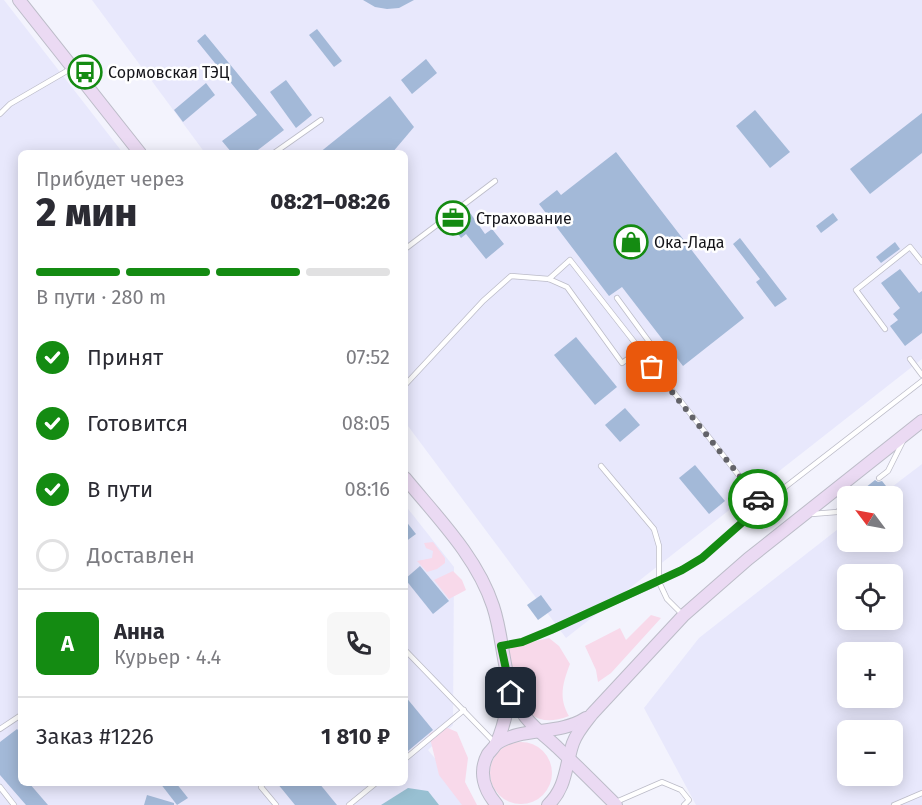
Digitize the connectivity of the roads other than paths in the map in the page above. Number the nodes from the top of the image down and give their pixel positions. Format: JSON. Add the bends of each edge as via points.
{"nodes":[{"id":1,"x":19,"y":0,"type":"edge"},
{"id":2,"x":72,"y":68,"type":"junction"},
{"id":3,"x":0,"y":114,"type":"edge"},
{"id":4,"x":321,"y":120,"type":"dead end"},
{"id":5,"x":138,"y":150,"type":"edge"},
{"id":6,"x":278,"y":150,"type":"edge"},
{"id":7,"x":495,"y":181,"type":"dead end"},
{"id":8,"x":408,"y":247,"type":"edge"},
{"id":9,"x":922,"y":262,"type":"edge"},
{"id":10,"x":549,"y":279,"type":"junction"},
{"id":11,"x":617,"y":298,"type":"dead end"},
{"id":12,"x":885,"y":329,"type":"dead end"},
{"id":13,"x":650,"y":342,"type":"junction"},
{"id":14,"x":639,"y":350,"type":"junction"},
{"id":15,"x":910,"y":359,"type":"dead end"},
{"id":16,"x":674,"y":374,"type":"dead end"},
{"id":17,"x":922,"y":375,"type":"edge"},
{"id":18,"x":922,"y":381,"type":"edge"},
{"id":19,"x":408,"y":382,"type":"edge"},
{"id":20,"x":922,"y":421,"type":"edge"},
{"id":21,"x":908,"y":432,"type":"junction"},
{"id":22,"x":601,"y":466,"type":"dead end"},
{"id":23,"x":879,"y":478,"type":"dead end"},
{"id":24,"x":408,"y":482,"type":"edge"},
{"id":25,"x":762,"y":505,"type":"junction"},
{"id":26,"x":837,"y":512,"type":"edge"},
{"id":27,"x":806,"y":514,"type":"junction"},
{"id":28,"x":659,"y":582,"type":"junction"},
{"id":29,"x":684,"y":615,"type":"junction"},
{"id":30,"x":501,"y":646,"type":"junction"},
{"id":31,"x":408,"y":653,"type":"edge"},
{"id":32,"x":511,"y":693,"type":"junction"},
{"id":33,"x":464,"y":711,"type":"junction"},
{"id":34,"x":592,"y":714,"type":"junction"},
{"id":35,"x":18,"y":717,"type":"edge"},
{"id":36,"x":0,"y":729,"type":"edge"},
{"id":37,"x":539,"y":732,"type":"junction"},
{"id":38,"x":496,"y":744,"type":"junction"},
{"id":39,"x":408,"y":757,"type":"edge"},
{"id":40,"x":569,"y":760,"type":"junction"},
{"id":41,"x":262,"y":786,"type":"edge"},
{"id":42,"x":372,"y":786,"type":"edge"},
{"id":43,"x":0,"y":788,"type":"edge"},
{"id":44,"x":922,"y":793,"type":"edge"},
{"id":45,"x":689,"y":800,"type":"junction"},
{"id":46,"x":615,"y":804,"type":"edge"},
{"id":47,"x":14,"y":805,"type":"edge"},
{"id":48,"x":276,"y":805,"type":"edge"},
{"id":49,"x":349,"y":805,"type":"edge"},
{"id":50,"x":496,"y":805,"type":"edge"},
{"id":51,"x":548,"y":805,"type":"edge"},
{"id":52,"x":684,"y":805,"type":"edge"},
{"id":53,"x":693,"y":805,"type":"edge"},
{"id":54,"x":894,"y":805,"type":"edge"}],
"edges":[{"from":1,"to":2,"type":"main road"},
{"from":2,"to":3,"type":"lane","via":[[10,104]]},
{"from":2,"to":5,"type":"main road"},
{"from":4,"to":6,"type":"lane"},
{"from":7,"to":8,"type":"lane"},
{"from":9,"to":12,"type":"lane","via":[[910,248],[856,290]]},
{"from":10,"to":14,"type":"lane","via":[[567,287],[622,363]]},
{"from":10,"to":14,"type":"lane","via":[[570,260]]},
{"from":10,"to":19,"type":"lane","via":[[511,276]]},
{"from":11,"to":13,"type":"lane"},
{"from":13,"to":14,"type":"lane"},
{"from":13,"to":16,"type":"lane"},
{"from":14,"to":25,"type":"lane"},
{"from":15,"to":17,"type":"lane"},
{"from":18,"to":25,"type":"lane"},
{"from":20,"to":21,"type":"main road"},
{"from":21,"to":23,"type":"lane","via":[[888,471]]},
{"from":21,"to":27,"type":"main road"},
{"from":22,"to":28,"type":"lane","via":[[654,529],[659,546]]},
{"from":24,"to":30,"type":"main road","via":[[481,578],[493,607]]},
{"from":25,"to":28,"type":"lane","via":[[702,558]]},
{"from":26,"to":27,"type":"lane"},
{"from":27,"to":29,"type":"main road"},
{"from":28,"to":29,"type":"lane","via":[[667,600]]},
{"from":28,"to":30,"type":"lane","via":[[522,642]]},
{"from":29,"to":34,"type":"main road"},
{"from":30,"to":32,"type":"main road"},
{"from":31,"to":33,"type":"lane"},
{"from":32,"to":37,"type":"main road"},
{"from":32,"to":38,"type":"main road"},
{"from":33,"to":38,"type":"lane"},
{"from":33,"to":39,"type":"lane"},
{"from":34,"to":37,"type":"main road","via":[[577,724]]},
{"from":34,"to":40,"type":"main road","via":[[573,741]]},
{"from":35,"to":36,"type":"lane"},
{"from":37,"to":38,"type":"main road","via":[[507,737]]},
{"from":37,"to":40,"type":"main road"},
{"from":38,"to":50,"type":"main road","via":[[483,767],[485,787]]},
{"from":40,"to":46,"type":"main road"},
{"from":40,"to":51,"type":"main road","via":[[562,788]]},
{"from":41,"to":48,"type":"lane"},
{"from":42,"to":49,"type":"lane"},
{"from":43,"to":47,"type":"lane"},
{"from":44,"to":54,"type":"lane"},
{"from":45,"to":46,"type":"lane","via":[[681,790],[662,782]]},
{"from":45,"to":52,"type":"lane"},
{"from":45,"to":53,"type":"lane"}]}
